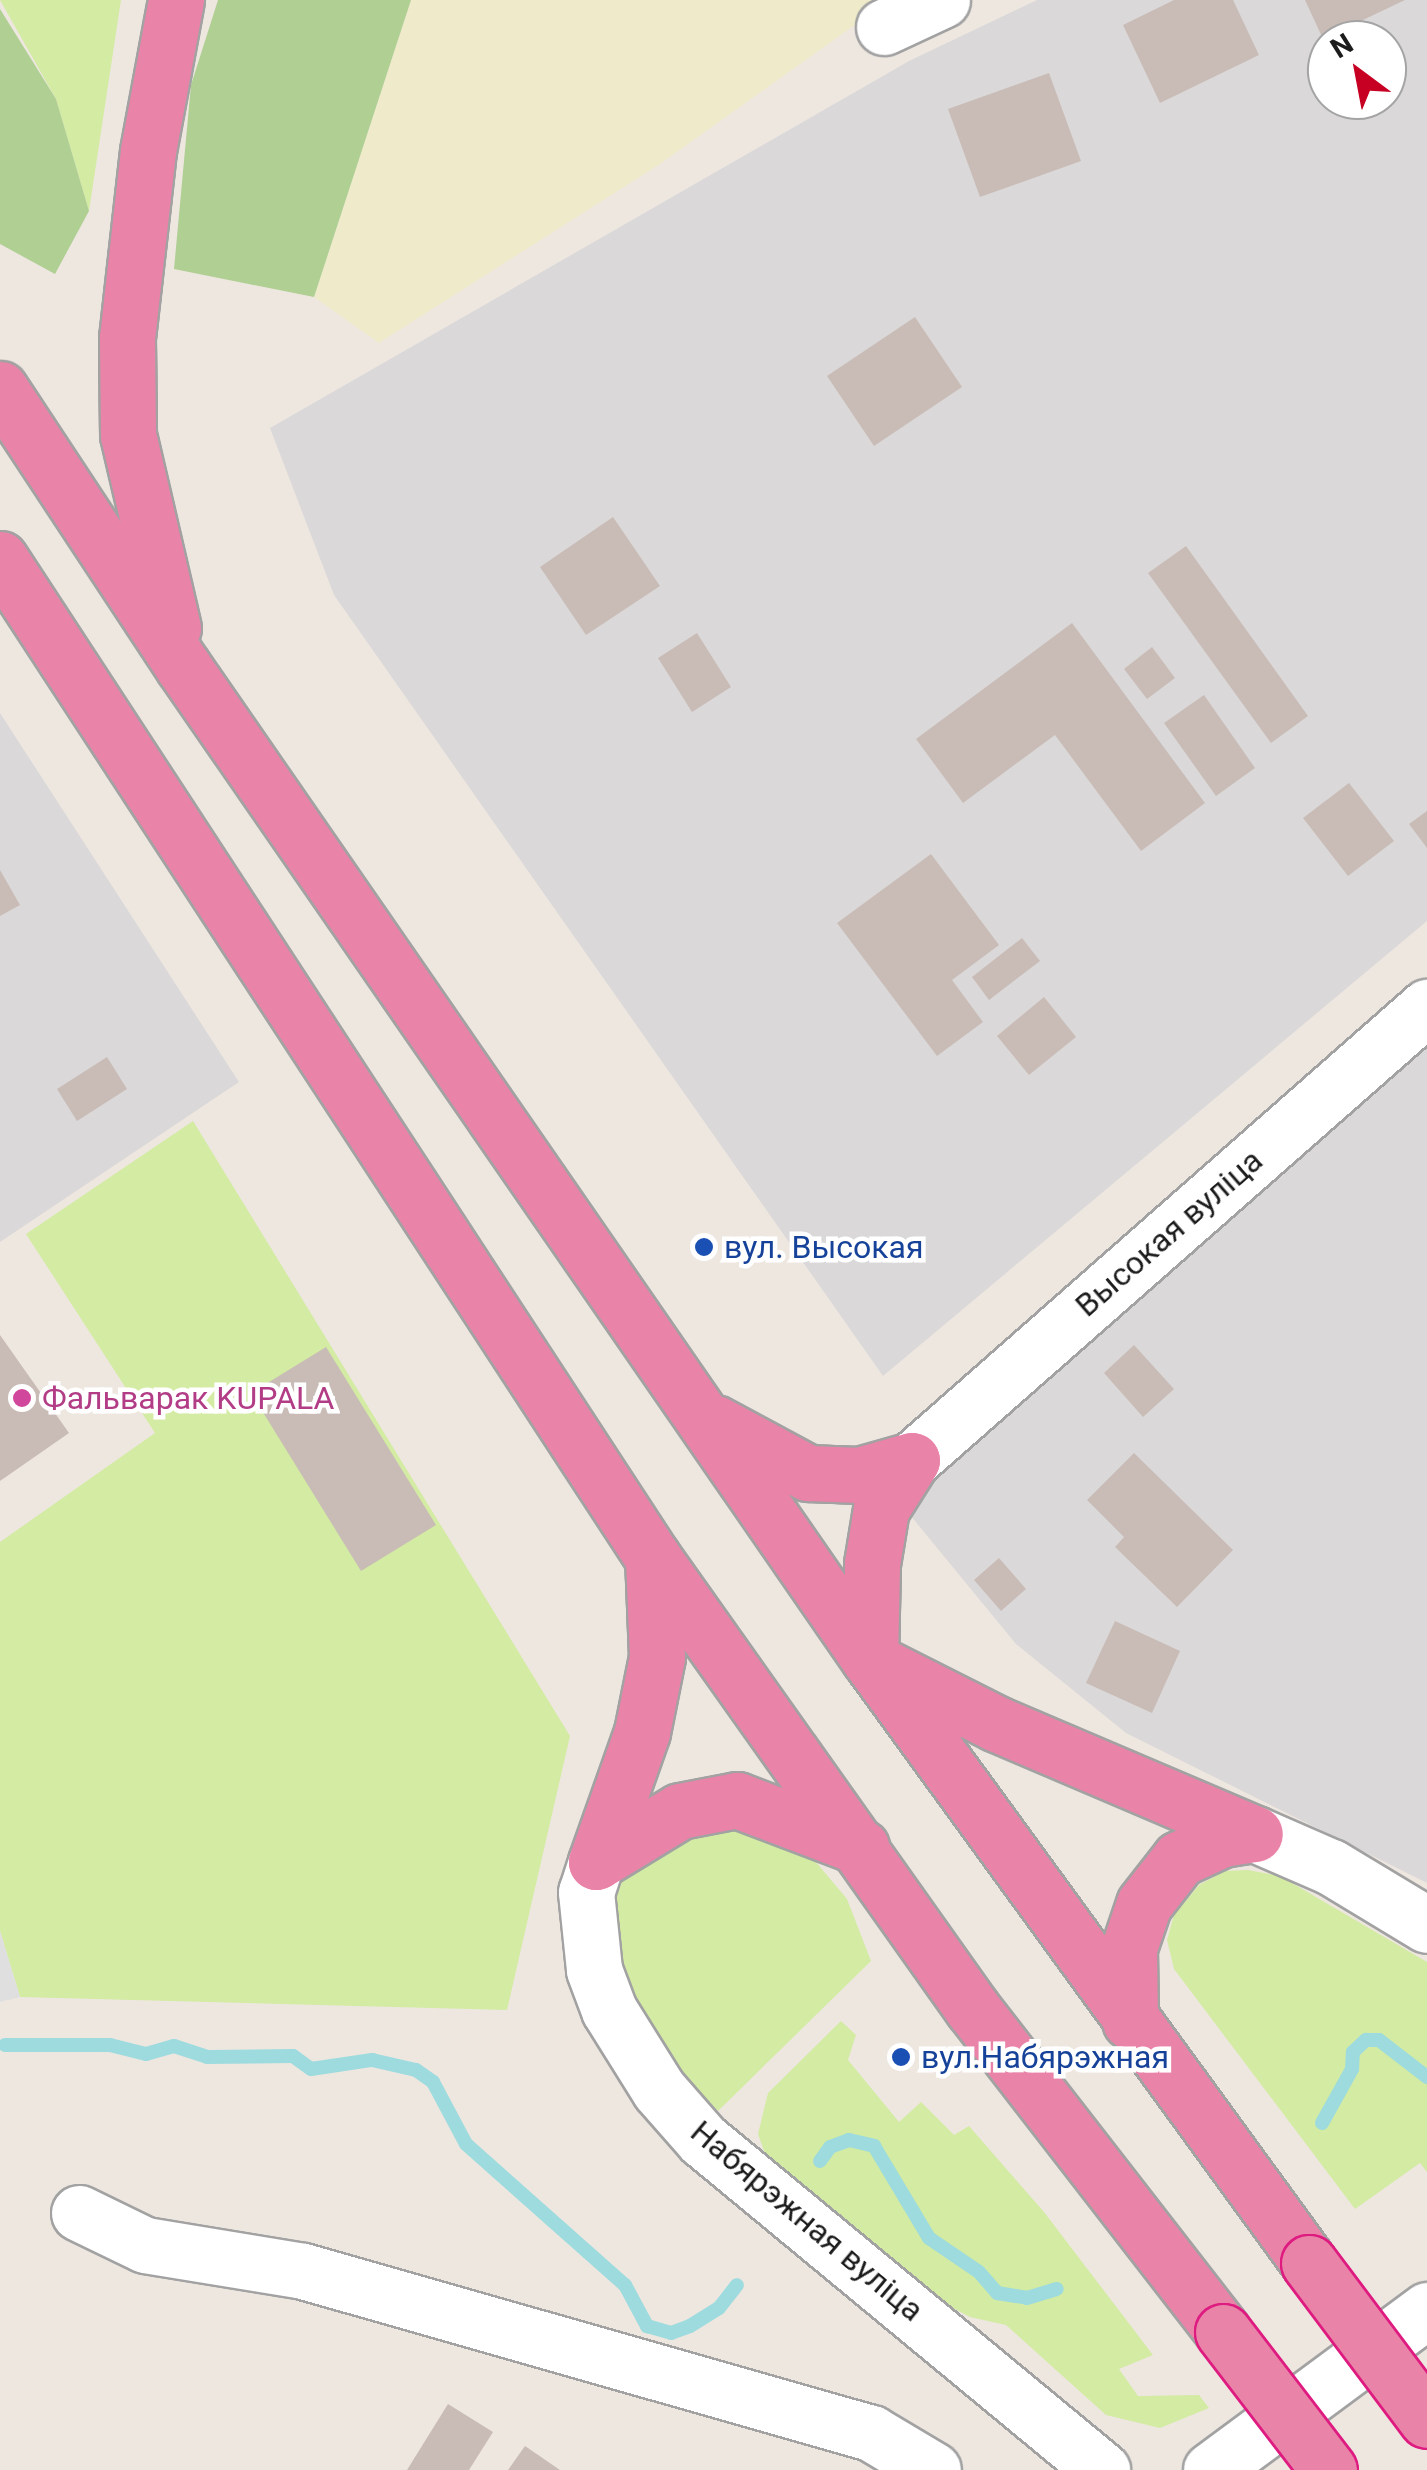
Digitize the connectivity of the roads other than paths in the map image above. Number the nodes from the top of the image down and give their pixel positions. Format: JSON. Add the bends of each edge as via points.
{"nodes":[{"id":1,"x":176,"y":0,"type":"edge"},
{"id":2,"x":942,"y":0,"type":"edge"},
{"id":3,"x":884,"y":27,"type":"dead end"},
{"id":4,"x":0,"y":389,"type":"edge"},
{"id":5,"x":0,"y":559,"type":"edge"},
{"id":6,"x":0,"y":598,"type":"edge"},
{"id":7,"x":45,"y":630,"type":"junction"},
{"id":8,"x":182,"y":664,"type":"junction"},
{"id":9,"x":1427,"y":1007,"type":"edge"},
{"id":10,"x":701,"y":1416,"type":"junction"},
{"id":11,"x":912,"y":1460,"type":"junction"},
{"id":12,"x":654,"y":1558,"type":"junction"},
{"id":13,"x":870,"y":1660,"type":"junction"},
{"id":14,"x":1255,"y":1834,"type":"junction"},
{"id":15,"x":861,"y":1847,"type":"junction"},
{"id":16,"x":596,"y":1862,"type":"junction"},
{"id":17,"x":1427,"y":1924,"type":"edge"},
{"id":18,"x":1130,"y":2022,"type":"junction"},
{"id":19,"x":79,"y":2213,"type":"dead end"},
{"id":20,"x":1427,"y":2310,"type":"edge"},
{"id":21,"x":1427,"y":2420,"type":"edge"},
{"id":22,"x":933,"y":2470,"type":"edge"},
{"id":23,"x":1102,"y":2470,"type":"edge"},
{"id":24,"x":1210,"y":2470,"type":"edge"},
{"id":25,"x":1329,"y":2470,"type":"edge"}],
"edges":[{"from":1,"to":8,"type":"highway","via":[[148,151],[127,358],[128,435]]},
{"from":2,"to":3,"type":"street"},
{"from":4,"to":8,"type":"highway"},
{"from":5,"to":7,"type":"highway"},
{"from":6,"to":7,"type":"highway"},
{"from":7,"to":12,"type":"highway"},
{"from":8,"to":10,"type":"highway"},
{"from":9,"to":11,"type":"street","name":"Высокая вуліца"},
{"from":10,"to":11,"type":"highway","via":[[808,1473],[859,1474]]},
{"from":10,"to":13,"type":"highway"},
{"from":11,"to":13,"type":"highway","via":[[882,1509],[872,1564]]},
{"from":12,"to":15,"type":"highway"},
{"from":12,"to":16,"type":"highway","via":[[650,1695]]},
{"from":13,"to":14,"type":"highway","via":[[997,1724]]},
{"from":13,"to":18,"type":"highway"},
{"from":14,"to":17,"type":"street","via":[[1331,1868]]},
{"from":14,"to":18,"type":"highway","via":[[1222,1839],[1178,1859],[1144,1904],[1129,1948]]},
{"from":15,"to":16,"type":"highway","via":[[737,1800],[680,1811]]},
{"from":15,"to":25,"type":"highway","bridge":true,"via":[[972,2008]]},
{"from":16,"to":23,"type":"street","name":"Набярэжная вуліца","via":[[586,1892],[594,1970],[609,2010],[658,2090],[703,2140]]},
{"from":18,"to":21,"type":"highway","bridge":true},
{"from":19,"to":22,"type":"street","via":[[145,2245],[303,2271],[853,2428]]},
{"from":20,"to":24,"type":"street"}]}
